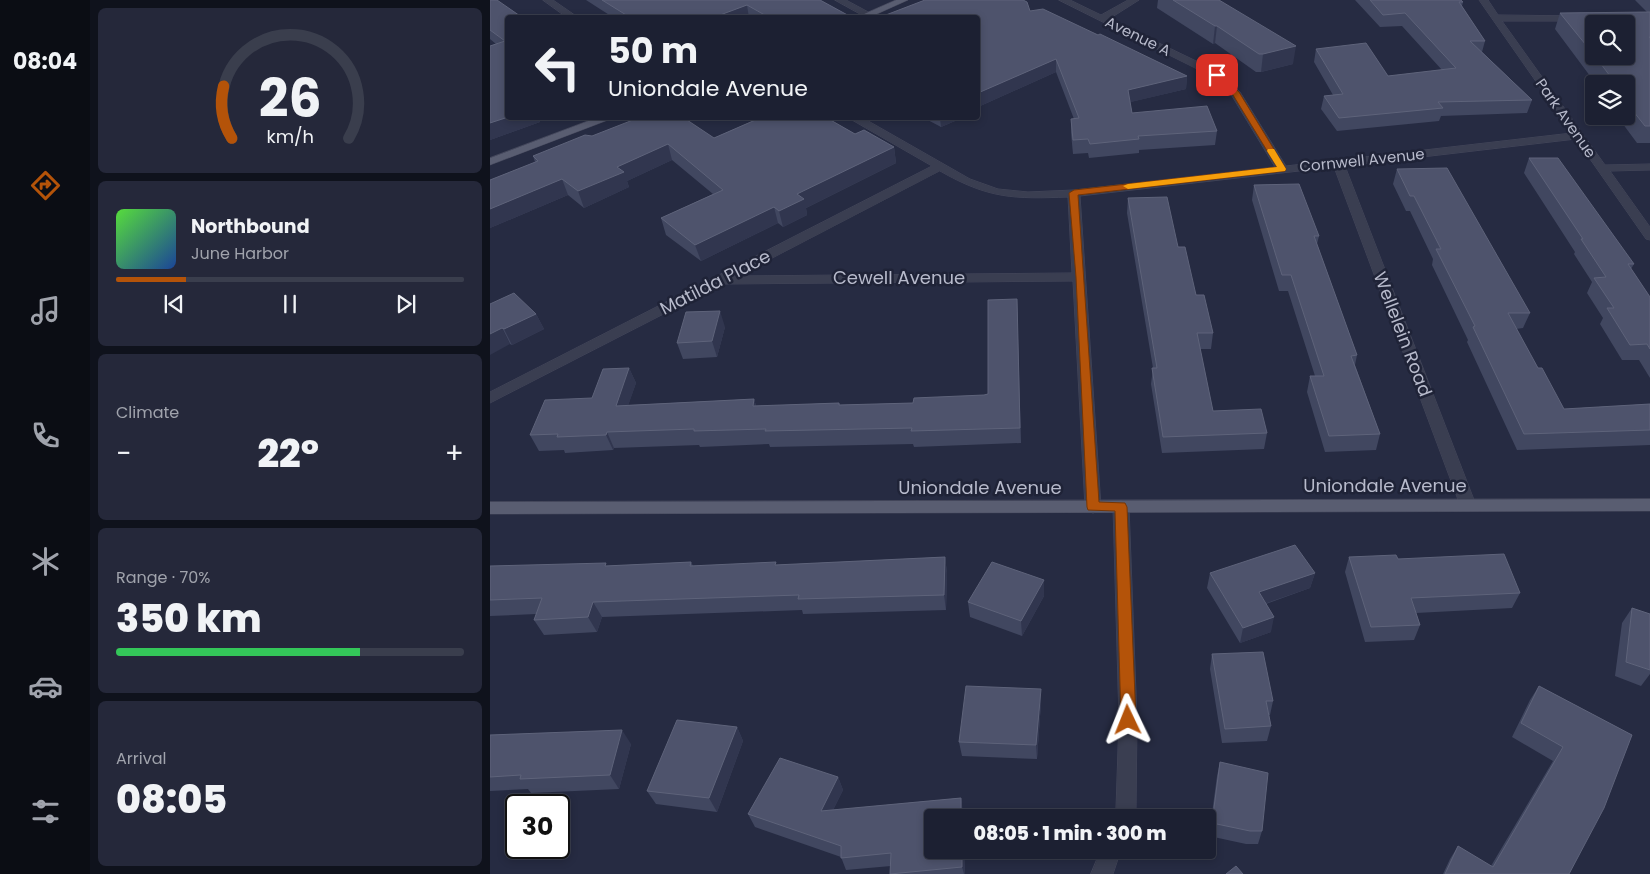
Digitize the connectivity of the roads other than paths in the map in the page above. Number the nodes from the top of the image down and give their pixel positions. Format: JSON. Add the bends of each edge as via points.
{"nodes":[{"id":1,"x":546,"y":0,"type":"edge"},
{"id":2,"x":839,"y":0,"type":"edge"},
{"id":3,"x":904,"y":0,"type":"edge"},
{"id":4,"x":1063,"y":0,"type":"edge"},
{"id":5,"x":1135,"y":0,"type":"edge"},
{"id":6,"x":1483,"y":0,"type":"edge"},
{"id":7,"x":570,"y":15,"type":"edge"},
{"id":8,"x":862,"y":15,"type":"edge"},
{"id":9,"x":866,"y":15,"type":"edge"},
{"id":10,"x":1103,"y":18,"type":"junction"},
{"id":11,"x":1496,"y":18,"type":"junction"},
{"id":12,"x":1585,"y":18,"type":"edge"},
{"id":13,"x":599,"y":120,"type":"edge"},
{"id":14,"x":860,"y":120,"type":"edge"},
{"id":15,"x":1578,"y":136,"type":"junction"},
{"id":16,"x":490,"y":162,"type":"edge"},
{"id":17,"x":1338,"y":163,"type":"junction"},
{"id":18,"x":941,"y":166,"type":"junction"},
{"id":19,"x":1602,"y":168,"type":"junction"},
{"id":20,"x":1650,"y":168,"type":"edge"},
{"id":21,"x":1282,"y":169,"type":"junction"},
{"id":22,"x":1074,"y":193,"type":"junction"},
{"id":23,"x":1650,"y":236,"type":"edge"},
{"id":24,"x":1080,"y":277,"type":"junction"},
{"id":25,"x":718,"y":280,"type":"junction"},
{"id":26,"x":490,"y":398,"type":"edge"},
{"id":27,"x":1468,"y":505,"type":"junction"},
{"id":28,"x":1650,"y":505,"type":"edge"},
{"id":29,"x":1093,"y":507,"type":"junction"},
{"id":30,"x":1121,"y":507,"type":"junction"},
{"id":31,"x":490,"y":508,"type":"edge"},
{"id":32,"x":1126,"y":809,"type":"edge"},
{"id":33,"x":1108,"y":859,"type":"edge"},
{"id":34,"x":1102,"y":874,"type":"edge"}],
"edges":[{"from":1,"to":7,"type":"street"},
{"from":2,"to":8,"type":"street"},
{"from":3,"to":9,"type":"main road"},
{"from":4,"to":10,"type":"street","name":"Avenue A"},
{"from":5,"to":10,"type":"street"},
{"from":6,"to":11,"type":"street","name":"Park Avenue"},
{"from":10,"to":21,"type":"street","name":"Avenue A","via":[[1217,75],[1236,94]]},
{"from":11,"to":12,"type":"street"},
{"from":11,"to":15,"type":"street","name":"Park Avenue"},
{"from":13,"to":16,"type":"main road"},
{"from":14,"to":18,"type":"street","name":"Cornwell Avenue"},
{"from":15,"to":17,"type":"street","name":"Cornwell Avenue"},
{"from":15,"to":19,"type":"street","name":"Park Avenue"},
{"from":17,"to":21,"type":"street","name":"Cornwell Avenue"},
{"from":17,"to":27,"type":"street","name":"Wellelein Road"},
{"from":18,"to":22,"type":"street","name":"Cornwell Avenue","via":[[966,181],[996,192],[1028,195]]},
{"from":18,"to":25,"type":"street","name":"Matilda Place"},
{"from":19,"to":20,"type":"street"},
{"from":19,"to":23,"type":"street","name":"Park Avenue"},
{"from":21,"to":22,"type":"street","name":"Cornwell Avenue"},
{"from":22,"to":24,"type":"street"},
{"from":24,"to":25,"type":"street","name":"Cewell Avenue"},
{"from":24,"to":29,"type":"street"},
{"from":25,"to":26,"type":"street","name":"Matilda Place"},
{"from":27,"to":28,"type":"main road","name":"Uniondale Avenue"},
{"from":27,"to":30,"type":"main road","name":"Uniondale Avenue"},
{"from":29,"to":30,"type":"main road","name":"Uniondale Avenue"},
{"from":29,"to":31,"type":"main road","name":"Uniondale Avenue"},
{"from":30,"to":32,"type":"street","via":[[1128,720]]},
{"from":33,"to":34,"type":"street"}]}
